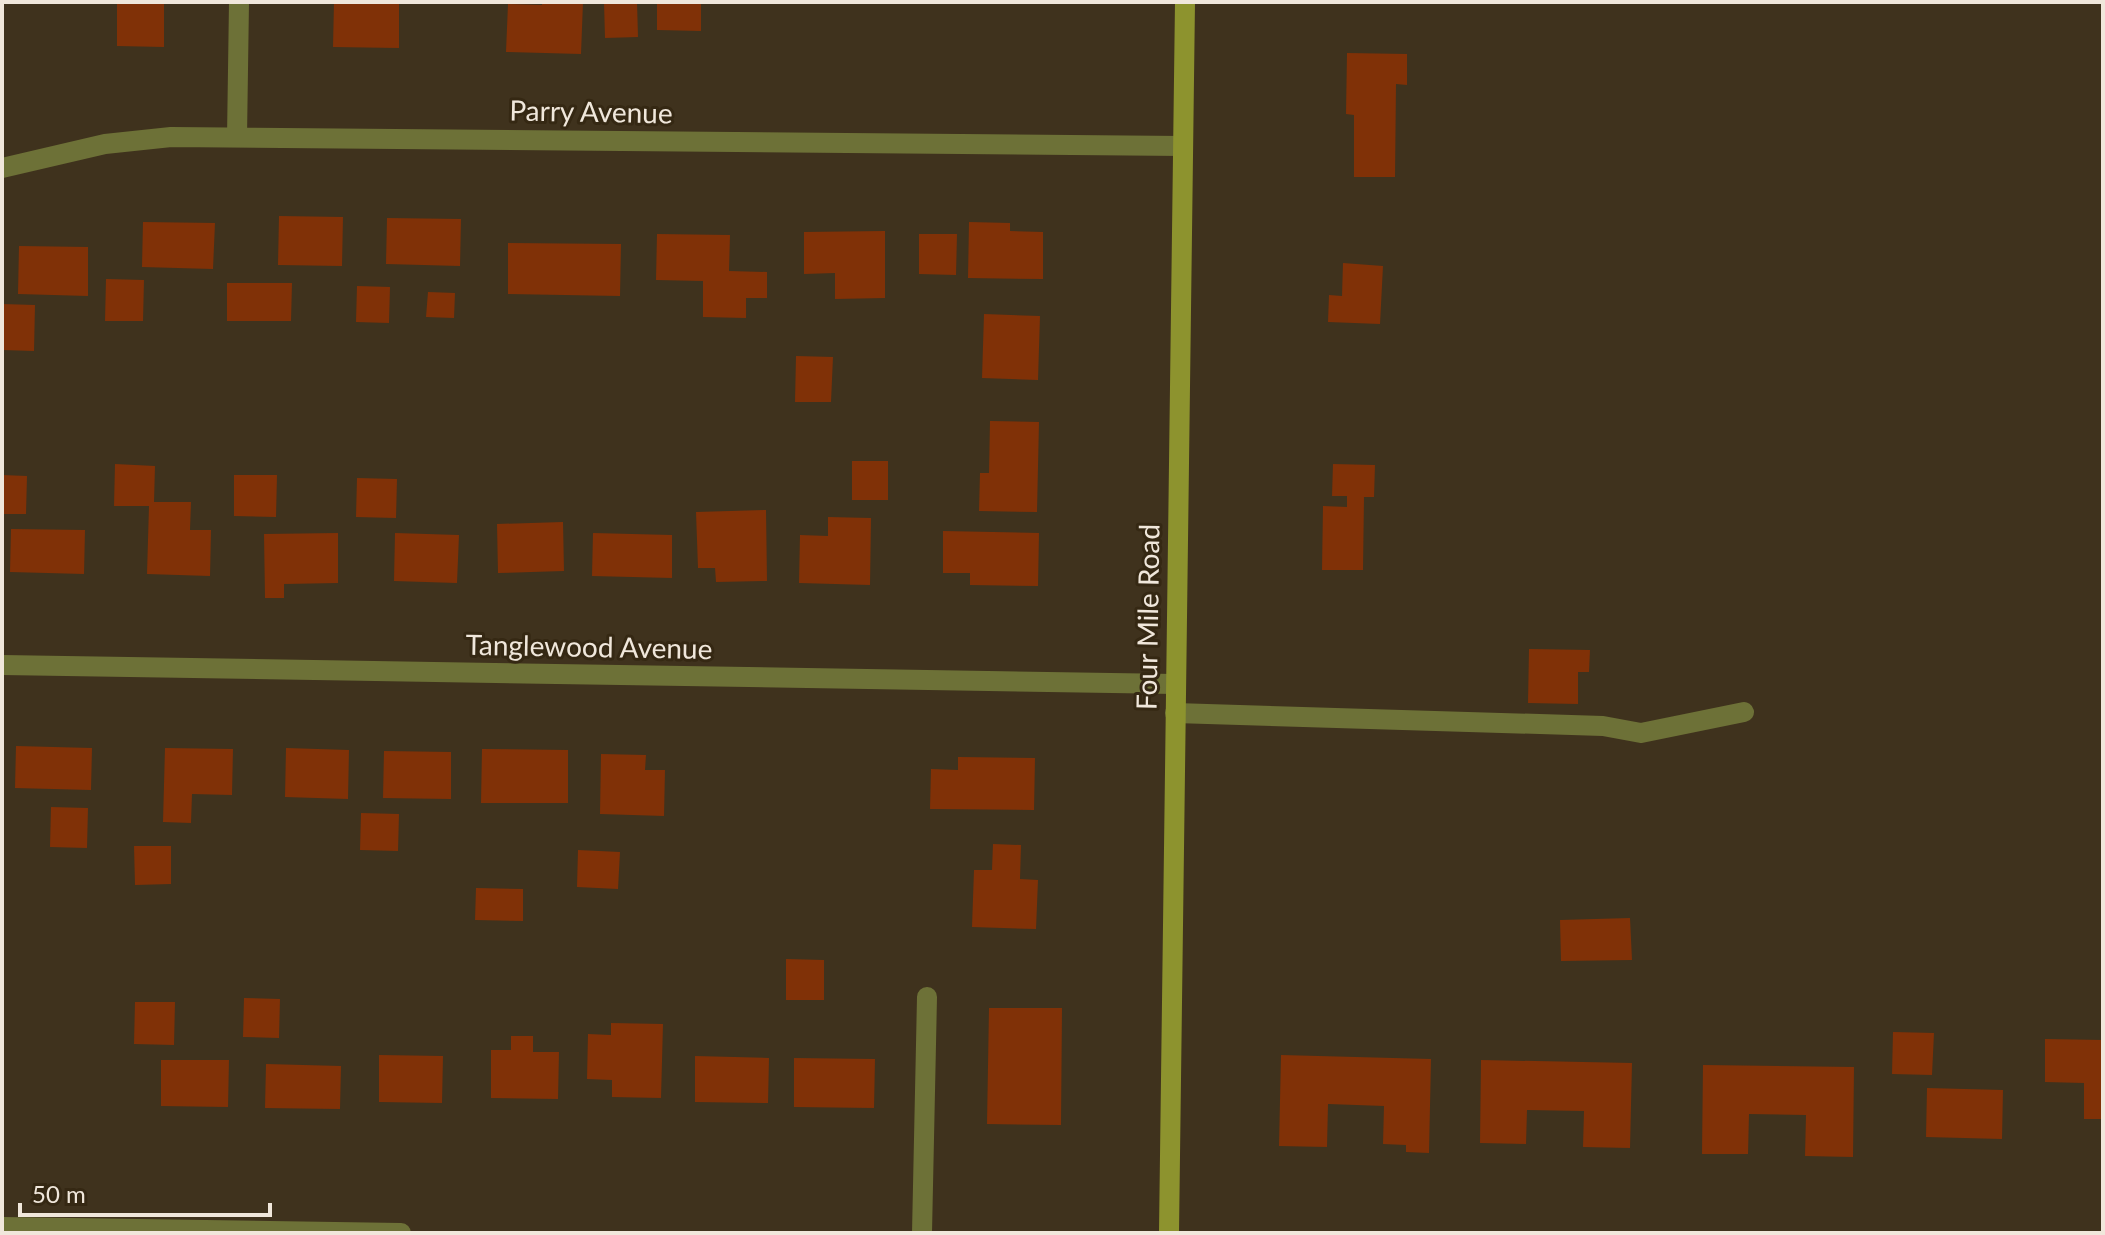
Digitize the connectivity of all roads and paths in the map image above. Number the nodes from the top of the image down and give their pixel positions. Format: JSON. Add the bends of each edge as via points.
{"nodes":[{"id":1,"x":239,"y":2,"type":"edge"},
{"id":2,"x":1185,"y":2,"type":"edge"},
{"id":3,"x":237,"y":137,"type":"junction"},
{"id":4,"x":1183,"y":146,"type":"junction"},
{"id":5,"x":2,"y":168,"type":"edge"},
{"id":6,"x":2,"y":665,"type":"edge"},
{"id":7,"x":1175,"y":684,"type":"junction"},
{"id":8,"x":1744,"y":712,"type":"dead end"},
{"id":9,"x":1175,"y":713,"type":"junction"},
{"id":10,"x":927,"y":997,"type":"dead end"},
{"id":11,"x":2,"y":1227,"type":"edge"},
{"id":12,"x":401,"y":1233,"type":"edge"},
{"id":13,"x":922,"y":1233,"type":"edge"},
{"id":14,"x":1169,"y":1233,"type":"edge"}],
"edges":[{"from":1,"to":3,"type":"street"},
{"from":2,"to":4,"type":"main road","name":"Four Mile Road"},
{"from":3,"to":4,"type":"street","name":"Parry Avenue"},
{"from":3,"to":5,"type":"street","name":"Parry Avenue","via":[[105,144]]},
{"from":4,"to":7,"type":"main road","name":"Four Mile Road"},
{"from":6,"to":7,"type":"street","name":"Tanglewood Avenue"},
{"from":7,"to":9,"type":"main road","name":"Four Mile Road"},
{"from":8,"to":9,"type":"street","via":[[1641,733],[1603,726]]},
{"from":9,"to":14,"type":"main road","name":"Four Mile Road"},
{"from":10,"to":13,"type":"street"},
{"from":11,"to":12,"type":"street"}]}
